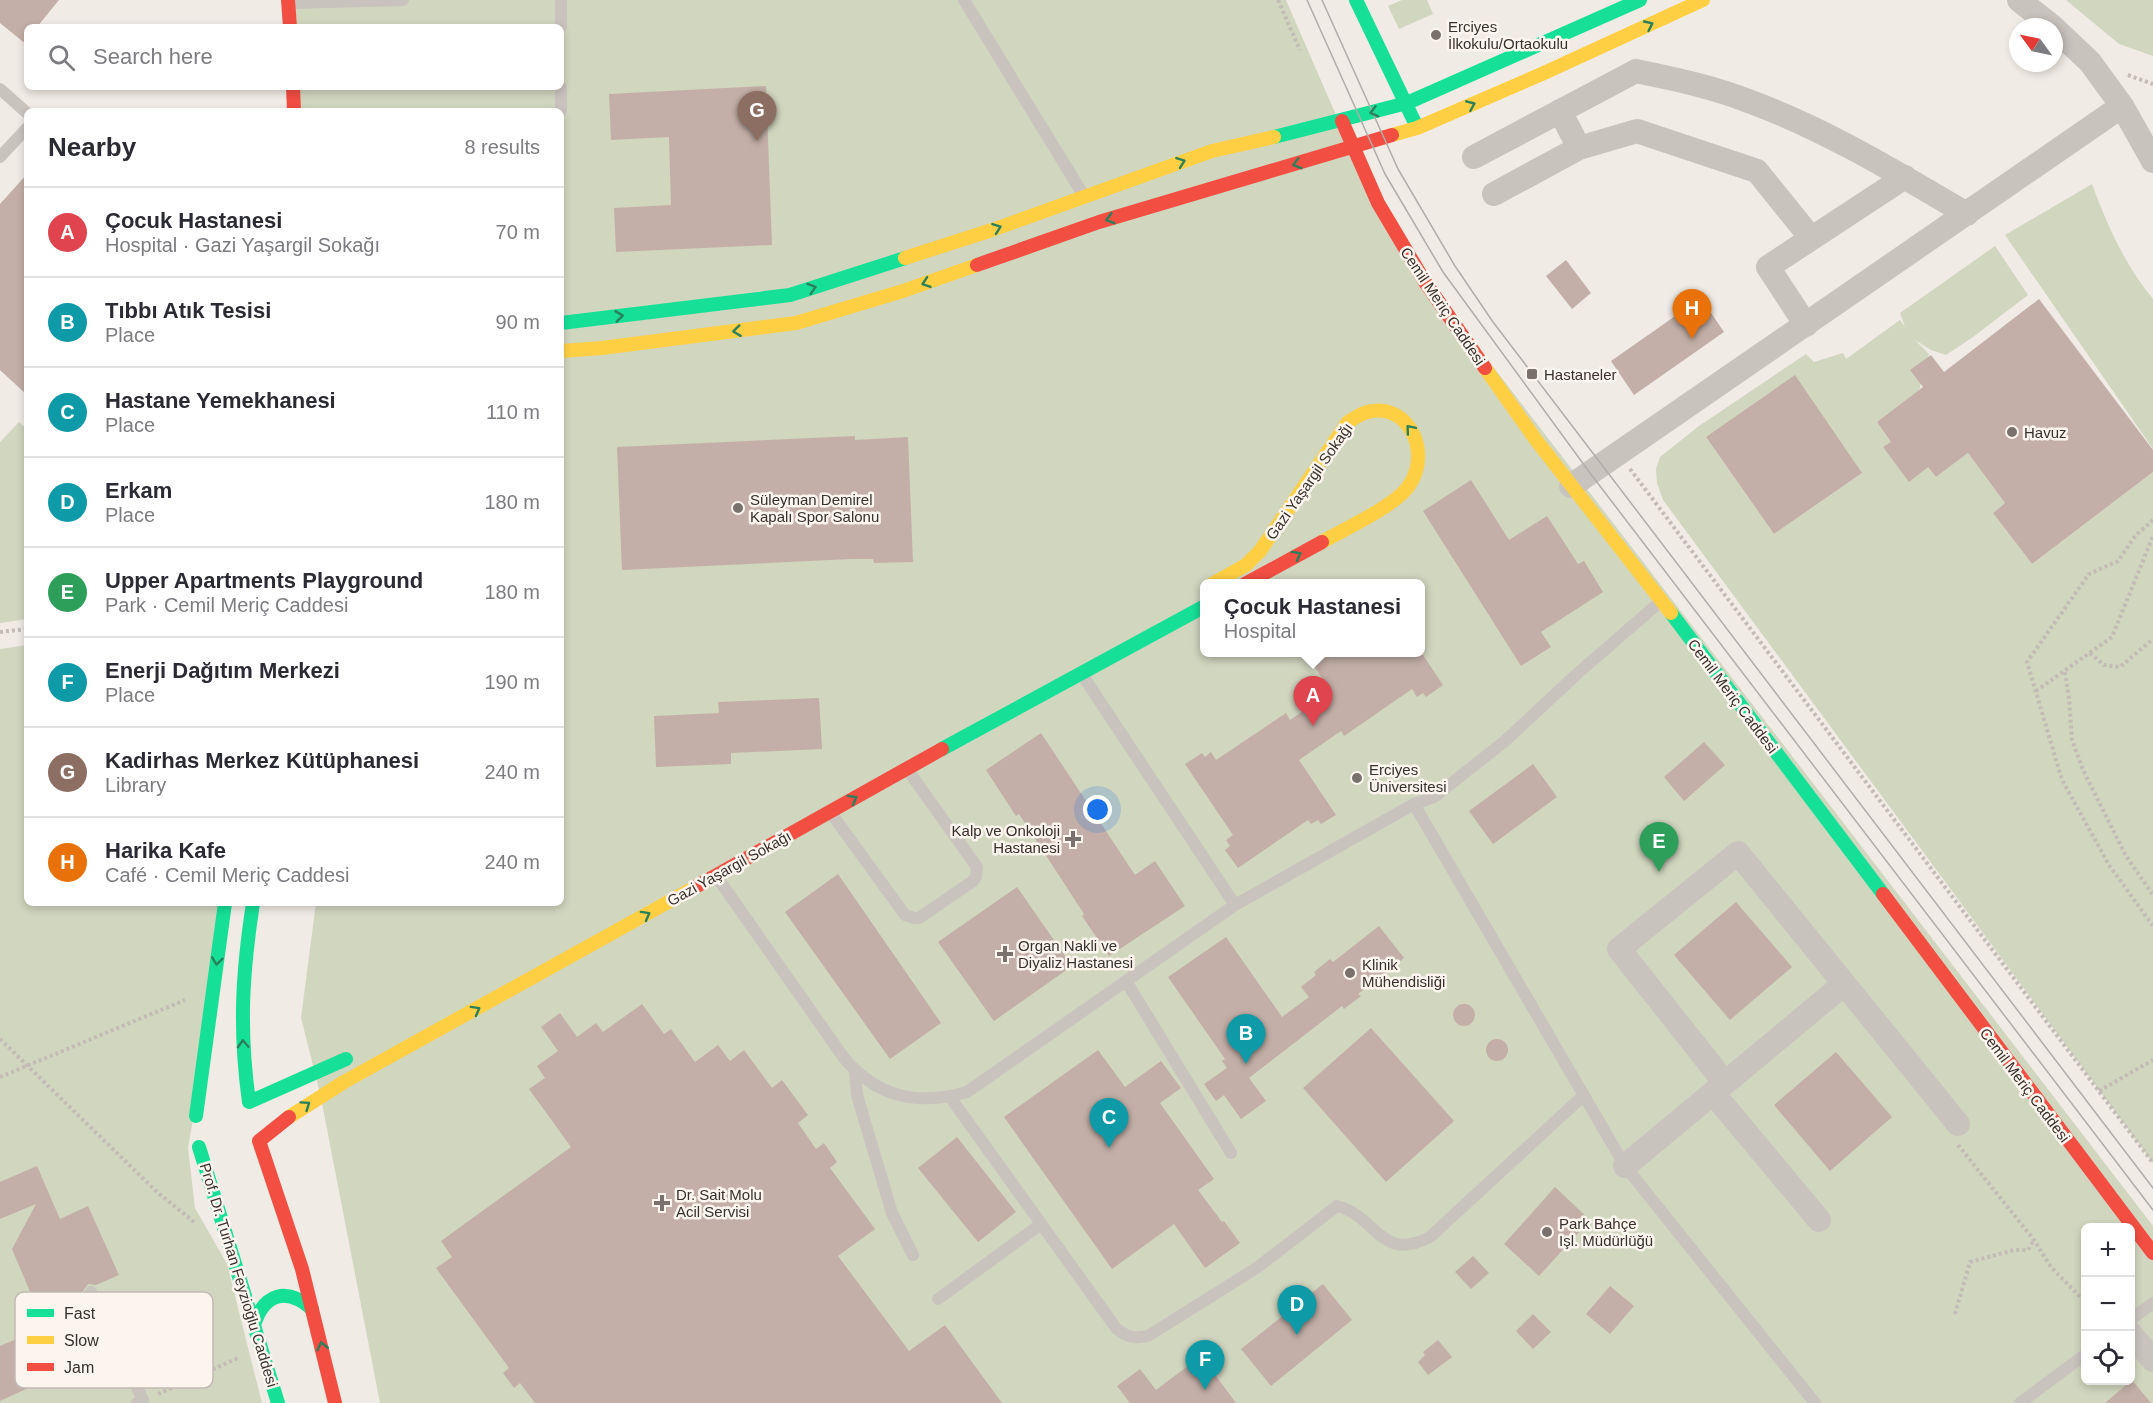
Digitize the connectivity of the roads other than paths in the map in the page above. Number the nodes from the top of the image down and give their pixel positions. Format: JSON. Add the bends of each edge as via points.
{"nodes":[{"id":1,"x":403,"y":0,"type":"edge"},
{"id":2,"x":561,"y":0,"type":"edge"},
{"id":3,"x":964,"y":0,"type":"edge"},
{"id":4,"x":1356,"y":0,"type":"edge"},
{"id":5,"x":1640,"y":0,"type":"edge"},
{"id":6,"x":1703,"y":0,"type":"edge"},
{"id":7,"x":2019,"y":0,"type":"edge"},
{"id":8,"x":288,"y":2,"type":"edge"},
{"id":9,"x":2041,"y":18,"type":"edge"},
{"id":10,"x":290,"y":24,"type":"edge"},
{"id":11,"x":561,"y":24,"type":"edge"},
{"id":12,"x":2063,"y":37,"type":"edge"},
{"id":13,"x":0,"y":89,"type":"edge"},
{"id":14,"x":293,"y":90,"type":"edge"},
{"id":15,"x":561,"y":90,"type":"edge"},
{"id":16,"x":1407,"y":103,"type":"junction"},
{"id":17,"x":2122,"y":106,"type":"junction"},
{"id":18,"x":294,"y":108,"type":"edge"},
{"id":19,"x":561,"y":108,"type":"edge"},
{"id":20,"x":24,"y":110,"type":"edge"},
{"id":21,"x":1560,"y":111,"type":"junction"},
{"id":22,"x":1342,"y":121,"type":"junction"},
{"id":23,"x":1417,"y":128,"type":"junction"},
{"id":24,"x":24,"y":131,"type":"edge"},
{"id":25,"x":1353,"y":148,"type":"junction"},
{"id":26,"x":1579,"y":148,"type":"junction"},
{"id":27,"x":0,"y":157,"type":"edge"},
{"id":28,"x":1474,"y":157,"type":"dead end"},
{"id":29,"x":2153,"y":161,"type":"edge"},
{"id":30,"x":1905,"y":177,"type":"junction"},
{"id":31,"x":1494,"y":194,"type":"dead end"},
{"id":32,"x":1084,"y":197,"type":"junction"},
{"id":33,"x":1967,"y":214,"type":"junction"},
{"id":34,"x":1811,"y":238,"type":"junction"},
{"id":35,"x":564,"y":323,"type":"edge"},
{"id":36,"x":1806,"y":325,"type":"junction"},
{"id":37,"x":564,"y":351,"type":"edge"},
{"id":38,"x":1571,"y":486,"type":"junction"},
{"id":39,"x":1221,"y":579,"type":"edge"},
{"id":40,"x":1254,"y":579,"type":"edge"},
{"id":41,"x":1661,"y":600,"type":"junction"},
{"id":42,"x":1200,"y":609,"type":"edge"},
{"id":43,"x":1081,"y":673,"type":"junction"},
{"id":44,"x":907,"y":769,"type":"junction"},
{"id":45,"x":1414,"y":804,"type":"junction"},
{"id":46,"x":831,"y":812,"type":"junction"},
{"id":47,"x":716,"y":876,"type":"junction"},
{"id":48,"x":1235,"y":905,"type":"junction"},
{"id":49,"x":225,"y":906,"type":"edge"},
{"id":50,"x":253,"y":906,"type":"edge"},
{"id":51,"x":1126,"y":981,"type":"junction"},
{"id":52,"x":1843,"y":985,"type":"junction"},
{"id":53,"x":354,"y":1055,"type":"dead end"},
{"id":54,"x":855,"y":1071,"type":"junction"},
{"id":55,"x":1719,"y":1088,"type":"junction"},
{"id":56,"x":230,"y":1094,"type":"dead end"},
{"id":57,"x":1583,"y":1096,"type":"junction"},
{"id":58,"x":950,"y":1097,"type":"junction"},
{"id":59,"x":209,"y":1100,"type":"dead end"},
{"id":60,"x":255,"y":1111,"type":"junction"},
{"id":61,"x":196,"y":1132,"type":"junction"},
{"id":62,"x":1955,"y":1132,"type":"road end"},
{"id":63,"x":259,"y":1141,"type":"junction"},
{"id":64,"x":1231,"y":1153,"type":"dead end"},
{"id":65,"x":246,"y":1157,"type":"dead end"},
{"id":66,"x":216,"y":1160,"type":"dead end"},
{"id":67,"x":1625,"y":1166,"type":"junction"},
{"id":68,"x":1820,"y":1220,"type":"dead end"},
{"id":69,"x":1041,"y":1224,"type":"junction"},
{"id":70,"x":2153,"y":1253,"type":"edge"},
{"id":71,"x":913,"y":1255,"type":"dead end"},
{"id":72,"x":938,"y":1299,"type":"dead end"},
{"id":73,"x":2153,"y":1303,"type":"edge"},
{"id":74,"x":312,"y":1309,"type":"junction"},
{"id":75,"x":2135,"y":1316,"type":"edge"},
{"id":76,"x":254,"y":1325,"type":"junction"},
{"id":77,"x":2135,"y":1340,"type":"edge"},
{"id":78,"x":2081,"y":1357,"type":"edge"},
{"id":79,"x":2153,"y":1360,"type":"edge"},
{"id":80,"x":134,"y":1388,"type":"edge"},
{"id":81,"x":140,"y":1402,"type":"edge"},
{"id":82,"x":278,"y":1403,"type":"edge"},
{"id":83,"x":335,"y":1403,"type":"edge"},
{"id":84,"x":1815,"y":1403,"type":"edge"},
{"id":85,"x":2020,"y":1403,"type":"edge"}],
"edges":[{"from":1,"to":8,"type":"lane"},
{"from":2,"to":11,"type":"lane"},
{"from":3,"to":32,"type":"lane"},
{"from":4,"to":16,"type":"street"},
{"from":5,"to":16,"type":"street"},
{"from":23,"to":6,"type":"street","one_way":true},
{"from":7,"to":9,"type":"street"},
{"from":8,"to":10,"type":"street"},
{"from":12,"to":17,"type":"street","via":[[2090,62]]},
{"from":13,"to":20,"type":"lane"},
{"from":14,"to":18,"type":"street"},
{"from":15,"to":19,"type":"lane"},
{"from":16,"to":22,"type":"street","one_way":true},
{"from":16,"to":23,"type":"street"},
{"from":17,"to":29,"type":"street"},
{"from":17,"to":33,"type":"street"},
{"from":21,"to":26,"type":"street"},
{"from":21,"to":28,"type":"street"},
{"from":21,"to":30,"type":"street","via":[[1636,70],[1750,101]]},
{"from":22,"to":25,"type":"street","name":"Cemil Meriç Caddesi"},
{"from":32,"to":22,"type":"street","one_way":true,"via":[[1212,151]]},
{"from":23,"to":25,"type":"street"},
{"from":24,"to":27,"type":"lane"},
{"from":25,"to":37,"type":"street","one_way":true,"via":[[1099,222],[903,291],[796,323]]},
{"from":25,"to":38,"type":"street","name":"Cemil Meriç Caddesi","via":[[1378,202],[1425,282]]},
{"from":26,"to":31,"type":"street"},
{"from":26,"to":34,"type":"street","via":[[1637,131],[1757,171]]},
{"from":30,"to":33,"type":"street"},
{"from":30,"to":34,"type":"street"},
{"from":35,"to":32,"type":"street","one_way":true,"via":[[790,294],[905,260]]},
{"from":33,"to":36,"type":"street"},
{"from":34,"to":36,"type":"street","via":[[1768,267]]},
{"from":36,"to":38,"type":"street"},
{"from":38,"to":41,"type":"street","name":"Cemil Meriç Caddesi"},
{"from":40,"to":39,"type":"street","name":"Gazi Yaşargil Sokağı","one_way":true,"via":[[1405,491],[1416,474],[1419,454],[1417,438],[1407,424],[1376,411],[1357,415],[1348,422],[1267,542],[1246,565]]},
{"from":41,"to":45,"type":"lane","via":[[1505,741],[1434,797]]},
{"from":41,"to":70,"type":"street","name":"Cemil Meriç Caddesi"},
{"from":42,"to":43,"type":"street","name":"Gazi Yaşargil Sokağı"},
{"from":43,"to":44,"type":"street","name":"Gazi Yaşargil Sokağı"},
{"from":43,"to":48,"type":"lane"},
{"from":46,"to":44,"type":"street","name":"Gazi Yaşargil Sokağı","one_way":true},
{"from":44,"to":46,"type":"lane","via":[[977,867],[973,881],[924,915],[905,915]]},
{"from":45,"to":48,"type":"lane"},
{"from":45,"to":57,"type":"lane"},
{"from":46,"to":47,"type":"street","name":"Gazi Yaşargil Sokağı"},
{"from":47,"to":54,"type":"lane"},
{"from":63,"to":47,"type":"street","name":"Gazi Yaşargil Sokağı","one_way":true,"via":[[334,1087]]},
{"from":48,"to":51,"type":"lane"},
{"from":49,"to":61,"type":"street","one_way":true},
{"from":60,"to":50,"type":"street","one_way":true,"via":[[245,1073],[242,1014]]},
{"from":51,"to":58,"type":"lane","via":[[968,1092]]},
{"from":51,"to":64,"type":"lane"},
{"from":52,"to":55,"type":"street"},
{"from":52,"to":55,"type":"street","via":[[1738,853],[1619,949]]},
{"from":52,"to":62,"type":"street"},
{"from":53,"to":60,"type":"street"},
{"from":54,"to":58,"type":"lane","via":[[898,1095],[932,1100]]},
{"from":54,"to":71,"type":"lane","via":[[857,1095],[891,1213]]},
{"from":55,"to":67,"type":"street"},
{"from":55,"to":68,"type":"street"},
{"from":56,"to":60,"type":"street","via":[[240,1097]]},
{"from":57,"to":67,"type":"lane"},
{"from":57,"to":69,"type":"lane","via":[[1430,1237],[1410,1245],[1390,1242],[1359,1215],[1337,1206],[1258,1267],[1148,1336],[1131,1337],[1116,1328]]},
{"from":58,"to":69,"type":"lane"},
{"from":59,"to":61,"type":"street","via":[[202,1107]]},
{"from":60,"to":63,"type":"street","via":[[262,1130]]},
{"from":61,"to":66,"type":"street","via":[[206,1155]]},
{"from":61,"to":76,"type":"street","name":"Prof. Dr. Turhan Feyzioğlu Caddesi"},
{"from":63,"to":65,"type":"street","name":"Gazi Yaşargil Sokağı"},
{"from":63,"to":74,"type":"street"},
{"from":67,"to":84,"type":"lane"},
{"from":69,"to":72,"type":"lane"},
{"from":73,"to":75,"type":"lane"},
{"from":74,"to":76,"type":"street","via":[[298,1297],[279,1296],[264,1303]]},
{"from":83,"to":74,"type":"street","one_way":true},
{"from":76,"to":82,"type":"street","name":"Prof. Dr. Turhan Feyzioğlu Caddesi"},
{"from":77,"to":79,"type":"street"},
{"from":78,"to":85,"type":"lane"},
{"from":80,"to":81,"type":"lane"}]}
